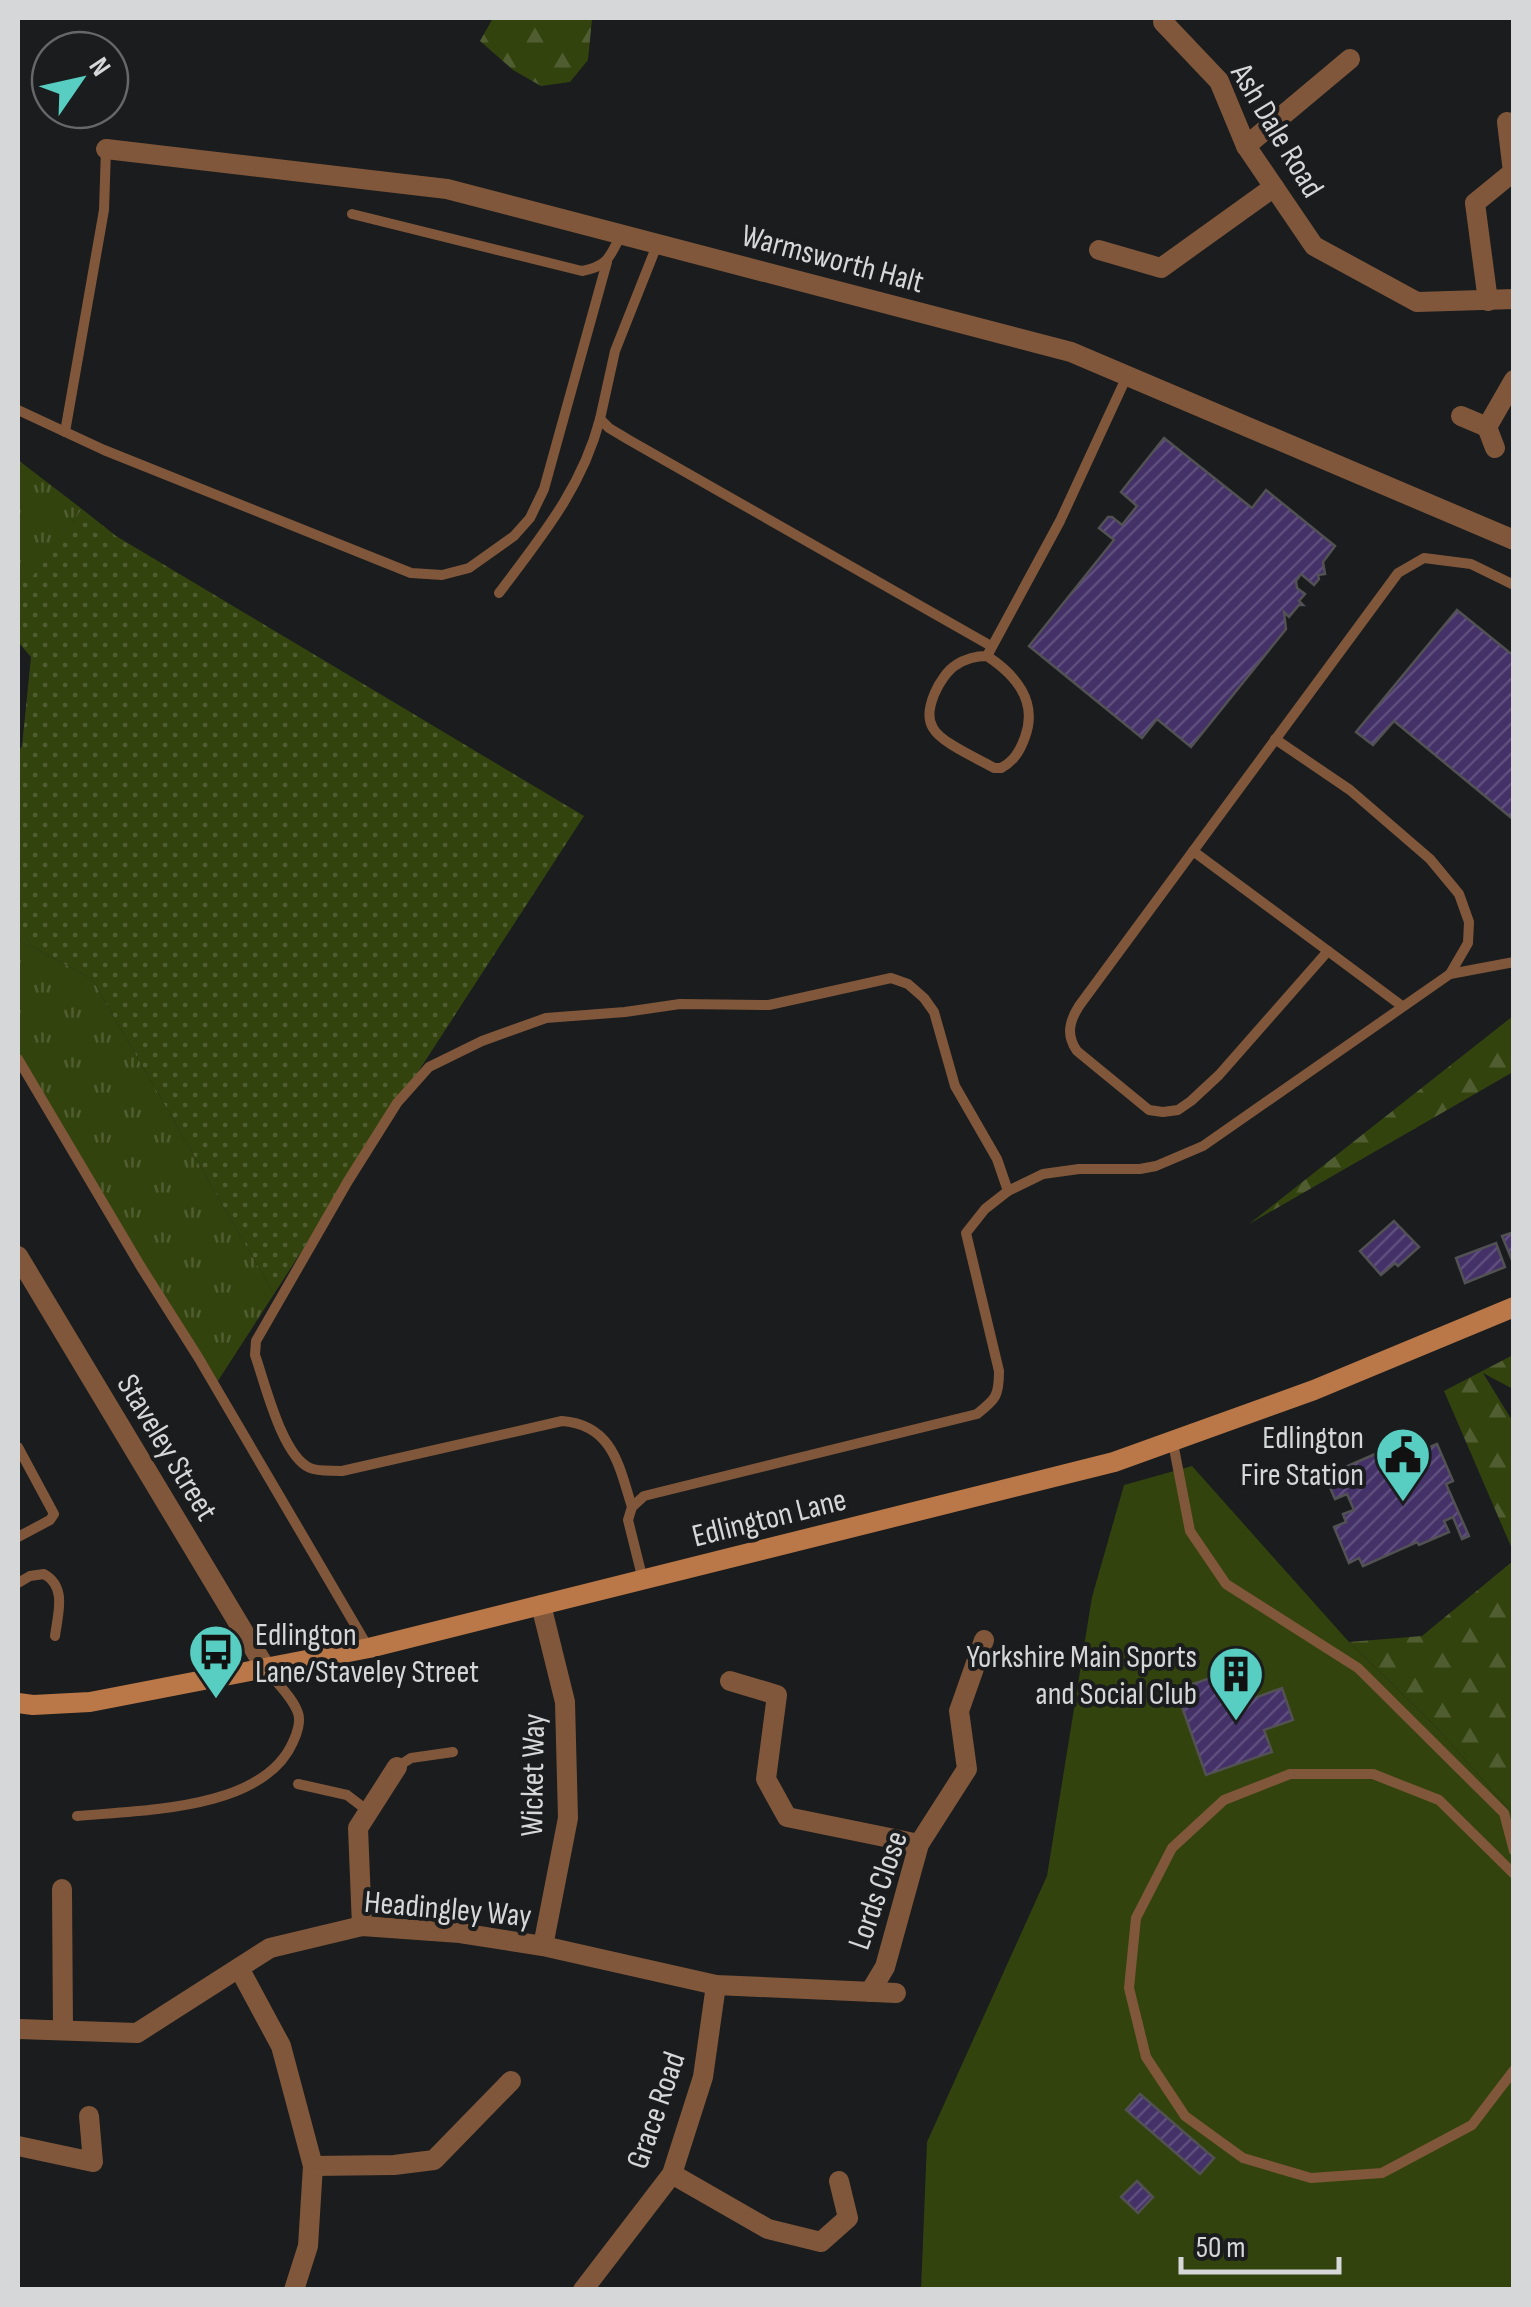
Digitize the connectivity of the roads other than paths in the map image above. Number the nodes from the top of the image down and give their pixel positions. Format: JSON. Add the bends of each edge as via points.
{"nodes":[{"id":1,"x":1163,"y":22,"type":"dead end"},
{"id":2,"x":1350,"y":59,"type":"dead end"},
{"id":3,"x":1507,"y":122,"type":"dead end"},
{"id":4,"x":1246,"y":146,"type":"junction"},
{"id":5,"x":106,"y":149,"type":"joint"},
{"id":6,"x":1274,"y":187,"type":"junction"},
{"id":7,"x":352,"y":214,"type":"dead end"},
{"id":8,"x":622,"y":234,"type":"junction"},
{"id":9,"x":658,"y":244,"type":"junction"},
{"id":10,"x":1099,"y":250,"type":"dead end"},
{"id":11,"x":607,"y":262,"type":"junction"},
{"id":12,"x":1514,"y":299,"type":"edge"},
{"id":13,"x":1488,"y":301,"type":"junction"},
{"id":14,"x":1127,"y":375,"type":"junction"},
{"id":15,"x":1514,"y":380,"type":"edge"},
{"id":16,"x":18,"y":410,"type":"edge"},
{"id":17,"x":1461,"y":416,"type":"dead end"},
{"id":18,"x":600,"y":418,"type":"junction"},
{"id":19,"x":1487,"y":427,"type":"junction"},
{"id":20,"x":65,"y":432,"type":"junction"},
{"id":21,"x":1495,"y":448,"type":"dead end"},
{"id":22,"x":1514,"y":540,"type":"edge"},
{"id":23,"x":1514,"y":585,"type":"edge"},
{"id":24,"x":499,"y":593,"type":"dead end"},
{"id":25,"x":989,"y":651,"type":"junction"},
{"id":26,"x":1275,"y":739,"type":"junction"},
{"id":27,"x":1193,"y":851,"type":"junction"},
{"id":28,"x":1328,"y":950,"type":"junction"},
{"id":29,"x":1514,"y":962,"type":"edge"},
{"id":30,"x":1450,"y":974,"type":"junction"},
{"id":31,"x":1402,"y":1006,"type":"junction"},
{"id":32,"x":18,"y":1060,"type":"edge"},
{"id":33,"x":1008,"y":1191,"type":"junction"},
{"id":34,"x":18,"y":1256,"type":"edge"},
{"id":35,"x":1514,"y":1307,"type":"edge"},
{"id":36,"x":1172,"y":1443,"type":"junction"},
{"id":37,"x":18,"y":1446,"type":"edge"},
{"id":38,"x":632,"y":1507,"type":"junction"},
{"id":39,"x":18,"y":1537,"type":"edge"},
{"id":40,"x":643,"y":1580,"type":"junction"},
{"id":41,"x":18,"y":1582,"type":"edge"},
{"id":42,"x":541,"y":1606,"type":"junction"},
{"id":43,"x":55,"y":1636,"type":"dead end"},
{"id":44,"x":984,"y":1640,"type":"dead end"},
{"id":45,"x":369,"y":1648,"type":"junction"},
{"id":46,"x":266,"y":1669,"type":"junction"},
{"id":47,"x":730,"y":1680,"type":"dead end"},
{"id":48,"x":18,"y":1704,"type":"edge"},
{"id":49,"x":453,"y":1752,"type":"dead end"},
{"id":50,"x":397,"y":1767,"type":"joint"},
{"id":51,"x":298,"y":1784,"type":"dead end"},
{"id":52,"x":368,"y":1812,"type":"junction"},
{"id":53,"x":76,"y":1816,"type":"dead end"},
{"id":54,"x":920,"y":1844,"type":"junction"},
{"id":55,"x":1514,"y":1850,"type":"edge"},
{"id":56,"x":1514,"y":1874,"type":"edge"},
{"id":57,"x":62,"y":1890,"type":"dead end"},
{"id":58,"x":362,"y":1926,"type":"junction"},
{"id":59,"x":543,"y":1946,"type":"junction"},
{"id":60,"x":239,"y":1968,"type":"junction"},
{"id":61,"x":716,"y":1985,"type":"junction"},
{"id":62,"x":870,"y":1992,"type":"junction"},
{"id":63,"x":896,"y":1993,"type":"dead end"},
{"id":64,"x":18,"y":2029,"type":"edge"},
{"id":65,"x":63,"y":2030,"type":"junction"},
{"id":66,"x":1514,"y":2070,"type":"edge"},
{"id":67,"x":511,"y":2081,"type":"dead end"},
{"id":68,"x":90,"y":2116,"type":"dead end"},
{"id":69,"x":18,"y":2146,"type":"edge"},
{"id":70,"x":313,"y":2166,"type":"junction"},
{"id":71,"x":672,"y":2174,"type":"junction"},
{"id":72,"x":839,"y":2181,"type":"dead end"},
{"id":73,"x":294,"y":2290,"type":"edge"},
{"id":74,"x":583,"y":2290,"type":"edge"}],
"edges":[{"from":1,"to":4,"type":"street","name":"Ash Dale Road","via":[[1218,81]]},
{"from":2,"to":4,"type":"street"},
{"from":3,"to":13,"type":"street","via":[[1513,172],[1475,203]]},
{"from":4,"to":6,"type":"street","name":"Ash Dale Road"},
{"from":5,"to":8,"type":"street","name":"Warmsworth Halt","via":[[446,189]]},
{"from":5,"to":20,"type":"lane","via":[[104,210]]},
{"from":6,"to":10,"type":"street","via":[[1161,268]]},
{"from":6,"to":13,"type":"street","name":"Ash Dale Road","via":[[1314,246],[1417,302]]},
{"from":7,"to":11,"type":"lane","via":[[582,271]]},
{"from":8,"to":9,"type":"street","name":"Warmsworth Halt"},
{"from":8,"to":11,"type":"lane"},
{"from":9,"to":14,"type":"street","name":"Warmsworth Halt","via":[[1071,352]]},
{"from":9,"to":18,"type":"lane","via":[[616,351]]},
{"from":11,"to":20,"type":"lane","via":[[544,490],[514,536],[470,568],[411,573]]},
{"from":12,"to":13,"type":"street","name":"Ash Dale Road"},
{"from":14,"to":22,"type":"street","name":"Warmsworth Halt"},
{"from":14,"to":25,"type":"lane"},
{"from":15,"to":19,"type":"street"},
{"from":16,"to":20,"type":"lane"},
{"from":17,"to":19,"type":"street"},
{"from":18,"to":24,"type":"lane","via":[[562,510]]},
{"from":18,"to":25,"type":"lane"},
{"from":19,"to":21,"type":"street"},
{"from":23,"to":26,"type":"lane","via":[[1472,564],[1424,558],[1398,573]]},
{"from":25,"to":25,"type":"lane","via":[[953,666],[929,717],[939,735],[1001,768],[1021,747],[1030,710],[1024,692]]},
{"from":26,"to":27,"type":"lane"},
{"from":26,"to":30,"type":"lane","via":[[1350,790],[1430,859],[1459,894],[1468,943]]},
{"from":27,"to":28,"type":"lane"},
{"from":27,"to":28,"type":"lane","via":[[1079,1006],[1069,1031],[1078,1051],[1149,1110],[1178,1110],[1192,1102]]},
{"from":28,"to":31,"type":"lane"},
{"from":29,"to":30,"type":"lane"},
{"from":30,"to":31,"type":"lane"},
{"from":31,"to":33,"type":"lane","via":[[1203,1146],[1156,1166],[1043,1174]]},
{"from":32,"to":45,"type":"lane"},
{"from":33,"to":38,"type":"lane","via":[[966,1233],[999,1371],[994,1400],[977,1414],[644,1496]]},
{"from":33,"to":38,"type":"lane","via":[[954,1086],[934,1012],[908,984],[891,978],[769,1005],[680,1004],[546,1018],[429,1067],[397,1103],[256,1341],[287,1444],[311,1469],[342,1471],[574,1422],[605,1440]]},
{"from":34,"to":46,"type":"street","name":"Staveley Street"},
{"from":35,"to":36,"type":"main road","name":"Edlington Lane"},
{"from":36,"to":40,"type":"main road","name":"Edlington Lane"},
{"from":36,"to":55,"type":"lane","via":[[1190,1531],[1226,1584],[1358,1668],[1504,1813]]},
{"from":37,"to":39,"type":"lane","via":[[54,1514]]},
{"from":38,"to":40,"type":"lane","via":[[628,1520]]},
{"from":40,"to":42,"type":"main road","name":"Edlington Lane"},
{"from":41,"to":43,"type":"lane","via":[[44,1574],[59,1589]]},
{"from":42,"to":45,"type":"main road","name":"Edlington Lane"},
{"from":42,"to":59,"type":"street","name":"Wicket Way","via":[[564,1702],[568,1818]]},
{"from":44,"to":54,"type":"street","name":"Lords Close","via":[[959,1711],[967,1769]]},
{"from":45,"to":46,"type":"main road","name":"Edlington Lane"},
{"from":46,"to":48,"type":"main road","name":"Edlington Lane","via":[[90,1702]]},
{"from":46,"to":53,"type":"lane","via":[[300,1716],[286,1758],[259,1780],[206,1802]]},
{"from":47,"to":54,"type":"street","via":[[777,1696],[766,1780],[787,1816]]},
{"from":49,"to":50,"type":"lane","via":[[410,1758]]},
{"from":50,"to":52,"type":"street"},
{"from":51,"to":52,"type":"lane","via":[[347,1795]]},
{"from":52,"to":58,"type":"street","via":[[358,1828]]},
{"from":54,"to":62,"type":"street","name":"Lords Close","via":[[885,1966]]},
{"from":56,"to":66,"type":"lane","via":[[1439,1800],[1373,1774],[1290,1774],[1224,1800],[1172,1848],[1136,1918],[1129,1988],[1146,2057],[1186,2116],[1243,2158],[1311,2178],[1382,2173],[1472,2125]]},
{"from":57,"to":65,"type":"street"},
{"from":58,"to":59,"type":"street","name":"Headingley Way"},
{"from":58,"to":60,"type":"street","name":"Headingley Way","via":[[270,1948]]},
{"from":59,"to":61,"type":"street","name":"Headingley Way"},
{"from":60,"to":65,"type":"street","name":"Headingley Way","via":[[137,2033]]},
{"from":60,"to":70,"type":"street","via":[[281,2046]]},
{"from":61,"to":62,"type":"street","name":"Headingley Way"},
{"from":61,"to":71,"type":"street","name":"Grace Road","via":[[704,2076]]},
{"from":62,"to":63,"type":"street","name":"Headingley Way"},
{"from":64,"to":65,"type":"street","name":"Headingley Way"},
{"from":67,"to":70,"type":"street","via":[[434,2160]]},
{"from":68,"to":69,"type":"street","via":[[94,2162]]},
{"from":70,"to":73,"type":"street","via":[[308,2246]]},
{"from":71,"to":72,"type":"street","via":[[768,2229],[821,2242],[848,2218]]},
{"from":71,"to":74,"type":"street","name":"Grace Road"}]}
